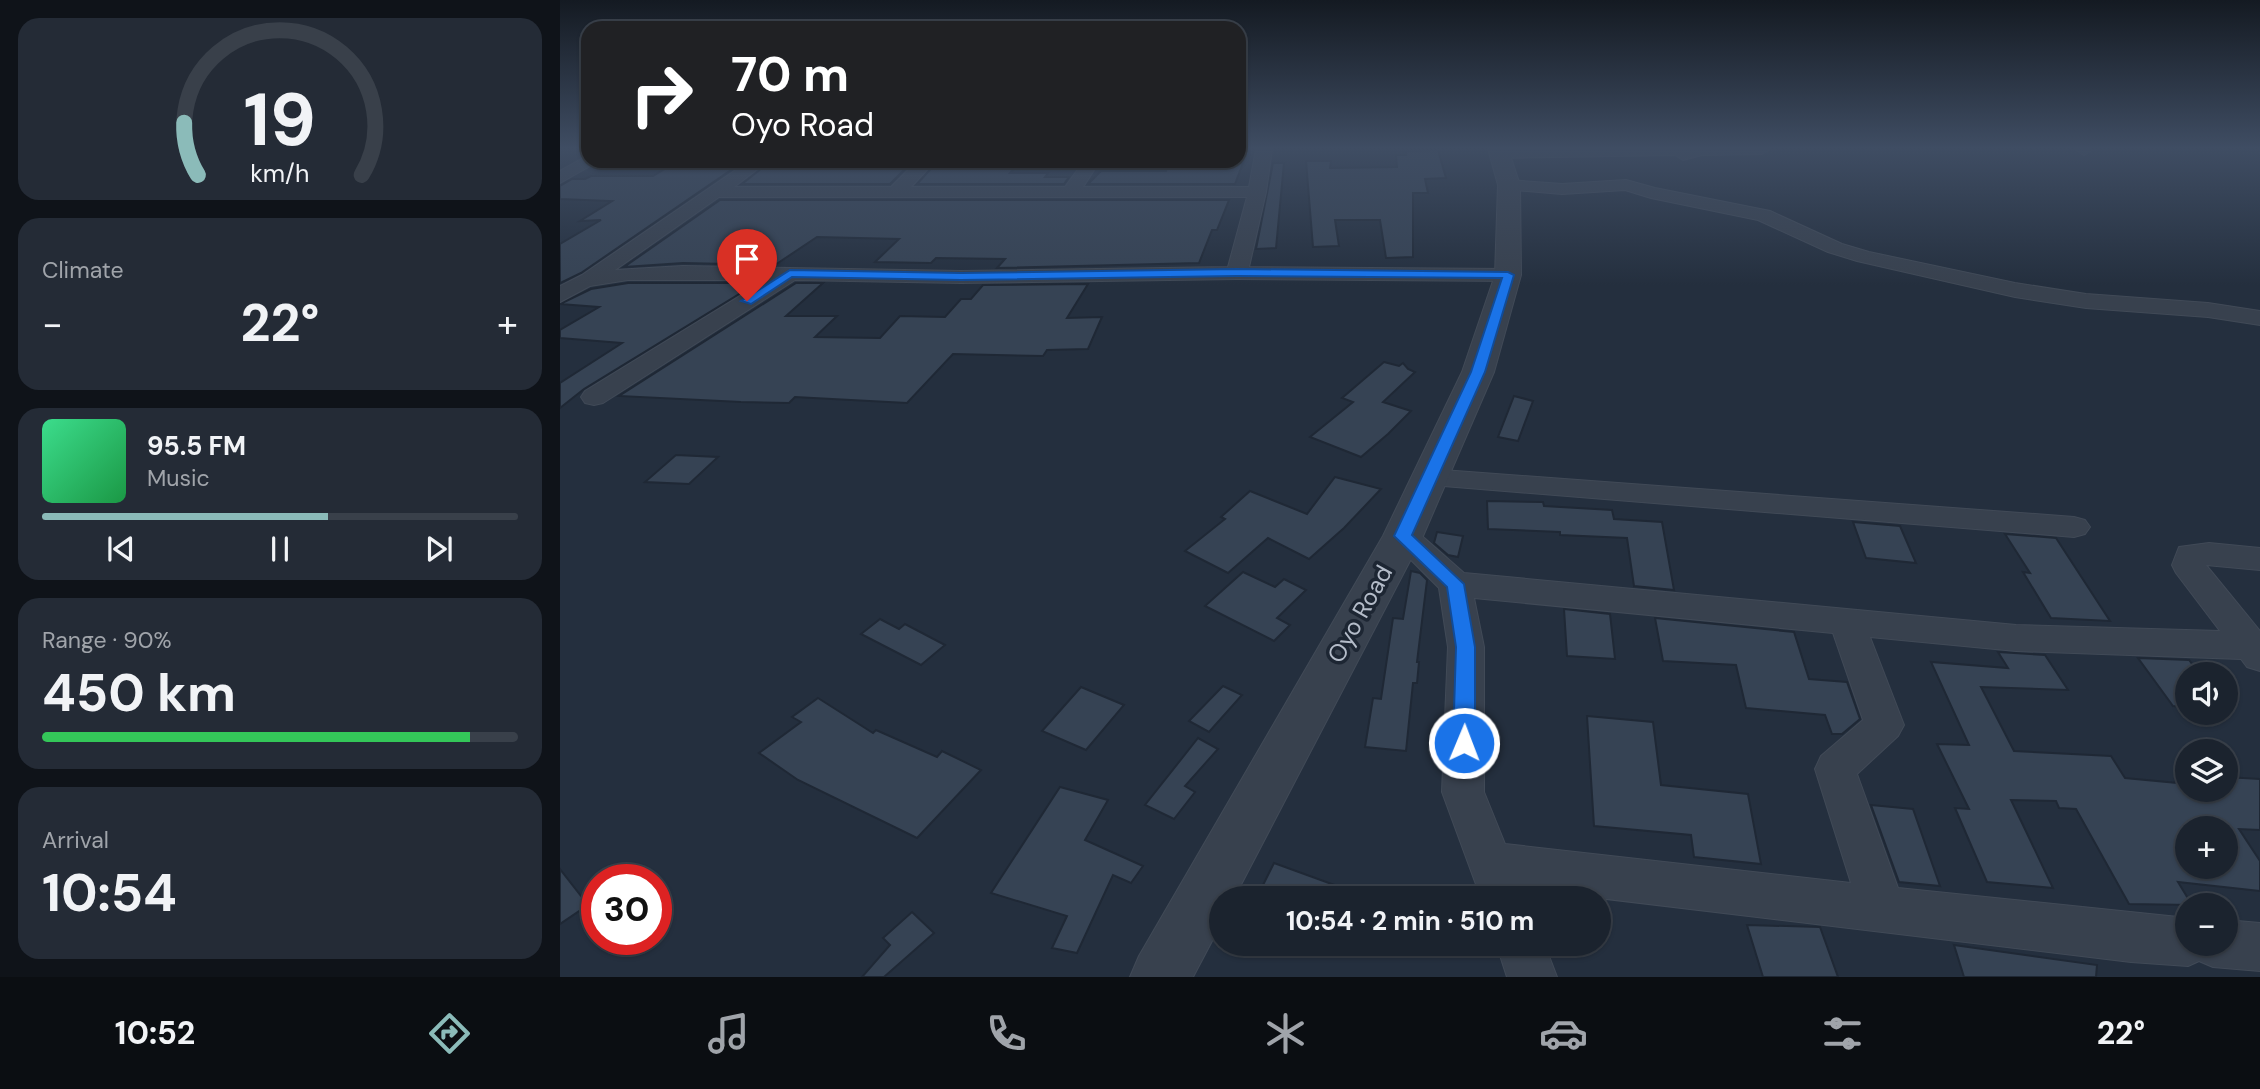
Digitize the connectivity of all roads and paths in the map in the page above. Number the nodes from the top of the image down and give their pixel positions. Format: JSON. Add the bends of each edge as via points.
{"nodes":[{"id":1,"x":709,"y":195,"type":"edge"},
{"id":2,"x":1256,"y":195,"type":"edge"},
{"id":3,"x":1504,"y":195,"type":"edge"},
{"id":4,"x":1659,"y":195,"type":"edge"},
{"id":5,"x":1237,"y":273,"type":"junction"},
{"id":6,"x":790,"y":274,"type":"junction"},
{"id":7,"x":1508,"y":275,"type":"junction"},
{"id":8,"x":584,"y":281,"type":"junction"},
{"id":9,"x":560,"y":295,"type":"edge"},
{"id":10,"x":2260,"y":318,"type":"edge"},
{"id":11,"x":594,"y":397,"type":"dead end"},
{"id":12,"x":1429,"y":478,"type":"junction"},
{"id":13,"x":2074,"y":527,"type":"dead end"},
{"id":14,"x":1403,"y":536,"type":"junction"},
{"id":15,"x":2260,"y":559,"type":"edge"},
{"id":16,"x":1455,"y":584,"type":"junction"},
{"id":17,"x":1846,"y":621,"type":"junction"},
{"id":18,"x":2255,"y":652,"type":"edge"},
{"id":19,"x":1497,"y":881,"type":"edge"},
{"id":20,"x":1882,"y":909,"type":"junction"},
{"id":21,"x":2175,"y":941,"type":"edge"},
{"id":22,"x":2238,"y":945,"type":"edge"},
{"id":23,"x":2260,"y":947,"type":"edge"},
{"id":24,"x":1525,"y":956,"type":"edge"},
{"id":25,"x":1160,"y":977,"type":"edge"},
{"id":26,"x":1532,"y":977,"type":"edge"}],
"edges":[{"from":1,"to":8,"type":"street"},
{"from":2,"to":5,"type":"street"},
{"from":3,"to":7,"type":"street","name":"Oyo Road"},
{"from":4,"to":10,"type":"street","via":[[1770,218],[1864,257],[2002,287],[2086,301]]},
{"from":5,"to":6,"type":"street"},
{"from":5,"to":7,"type":"street"},
{"from":6,"to":8,"type":"street","via":[[683,272]]},
{"from":6,"to":11,"type":"street"},
{"from":7,"to":12,"type":"street","name":"Oyo Road","via":[[1478,372]]},
{"from":8,"to":9,"type":"street"},
{"from":12,"to":13,"type":"street"},
{"from":12,"to":14,"type":"street","name":"Oyo Road"},
{"from":14,"to":16,"type":"street"},
{"from":14,"to":25,"type":"street","name":"Oyo Road"},
{"from":15,"to":18,"type":"street","via":[[2190,555],[2188,565]]},
{"from":16,"to":17,"type":"street"},
{"from":16,"to":19,"type":"street","via":[[1466,647],[1463,792]]},
{"from":17,"to":18,"type":"street","via":[[2016,638]]},
{"from":17,"to":20,"type":"street","via":[[1884,725],[1835,769]]},
{"from":19,"to":20,"type":"street"},
{"from":20,"to":21,"type":"street"},
{"from":22,"to":23,"type":"street"},
{"from":24,"to":26,"type":"street"}]}
